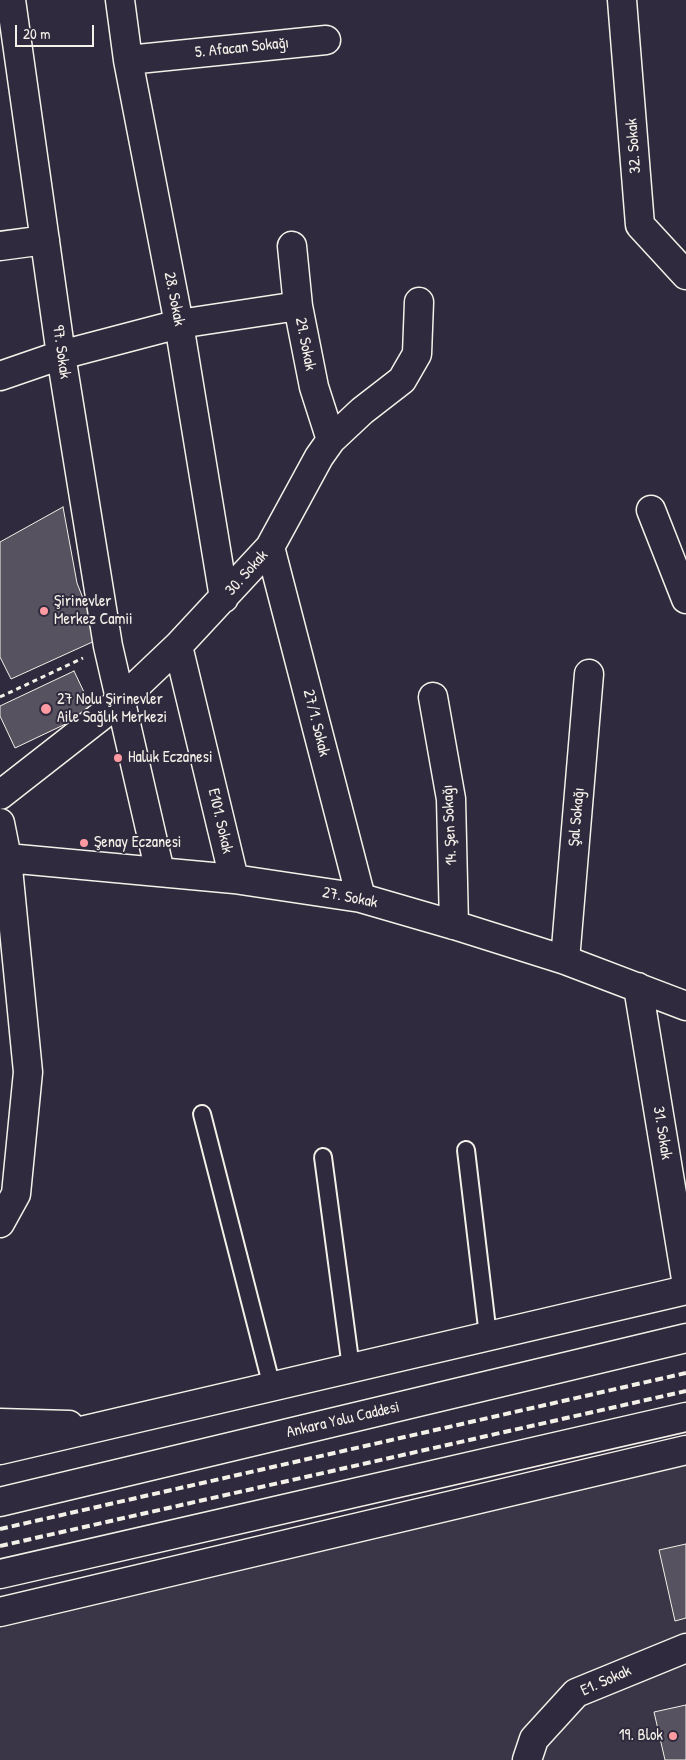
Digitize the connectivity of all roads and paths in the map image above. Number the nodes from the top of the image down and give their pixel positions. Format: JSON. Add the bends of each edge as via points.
{"nodes":[{"id":1,"x":11,"y":0,"type":"edge"},
{"id":2,"x":120,"y":0,"type":"edge"},
{"id":3,"x":622,"y":0,"type":"edge"},
{"id":4,"x":326,"y":40,"type":"dead end"},
{"id":5,"x":128,"y":60,"type":"junction"},
{"id":6,"x":45,"y":240,"type":"junction"},
{"id":7,"x":0,"y":246,"type":"edge"},
{"id":8,"x":292,"y":246,"type":"dead end"},
{"id":9,"x":686,"y":275,"type":"edge"},
{"id":10,"x":418,"y":302,"type":"dead end"},
{"id":11,"x":298,"y":306,"type":"junction"},
{"id":12,"x":179,"y":324,"type":"junction"},
{"id":13,"x":61,"y":355,"type":"junction"},
{"id":14,"x":0,"y":376,"type":"edge"},
{"id":15,"x":330,"y":440,"type":"junction"},
{"id":16,"x":651,"y":510,"type":"dead end"},
{"id":17,"x":270,"y":547,"type":"junction"},
{"id":18,"x":224,"y":598,"type":"junction"},
{"id":19,"x":686,"y":599,"type":"edge"},
{"id":20,"x":108,"y":646,"type":"junction"},
{"id":21,"x":178,"y":646,"type":"junction"},
{"id":22,"x":589,"y":674,"type":"dead end"},
{"id":23,"x":0,"y":697,"type":"edge"},
{"id":24,"x":433,"y":697,"type":"dead end"},
{"id":25,"x":120,"y":702,"type":"junction"},
{"id":26,"x":0,"y":795,"type":"edge"},
{"id":27,"x":0,"y":823,"type":"edge"},
{"id":28,"x":3,"y":858,"type":"edge"},
{"id":29,"x":160,"y":872,"type":"junction"},
{"id":30,"x":234,"y":879,"type":"junction"},
{"id":31,"x":361,"y":898,"type":"junction"},
{"id":32,"x":454,"y":925,"type":"junction"},
{"id":33,"x":565,"y":960,"type":"junction"},
{"id":34,"x":638,"y":987,"type":"junction"},
{"id":35,"x":686,"y":1006,"type":"edge"},
{"id":36,"x":202,"y":1114,"type":"dead end"},
{"id":37,"x":466,"y":1150,"type":"dead end"},
{"id":38,"x":324,"y":1157,"type":"dead end"},
{"id":39,"x":0,"y":1223,"type":"edge"},
{"id":40,"x":686,"y":1279,"type":"edge"},
{"id":41,"x":686,"y":1290,"type":"edge"},
{"id":42,"x":488,"y":1336,"type":"junction"},
{"id":43,"x":686,"y":1338,"type":"edge"},
{"id":44,"x":351,"y":1368,"type":"junction"},
{"id":45,"x":272,"y":1387,"type":"junction"},
{"id":46,"x":686,"y":1417,"type":"edge"},
{"id":47,"x":0,"y":1423,"type":"edge"},
{"id":48,"x":105,"y":1426,"type":"junction"},
{"id":49,"x":0,"y":1450,"type":"edge"},
{"id":50,"x":686,"y":1450,"type":"edge"},
{"id":51,"x":0,"y":1502,"type":"edge"},
{"id":52,"x":0,"y":1574,"type":"edge"},
{"id":53,"x":30,"y":1605,"type":"junction"},
{"id":54,"x":0,"y":1612,"type":"edge"},
{"id":55,"x":0,"y":1628,"type":"edge"},
{"id":56,"x":686,"y":1648,"type":"edge"},
{"id":57,"x":527,"y":1760,"type":"edge"}],
"edges":[{"from":1,"to":6,"type":"main road","name":"97. Sokak"},
{"from":2,"to":5,"type":"main road","name":"28. Sokak"},
{"from":3,"to":9,"type":"main road","name":"32. Sokak","via":[[640,225]]},
{"from":4,"to":5,"type":"main road","name":"5. Afacan Sokağı"},
{"from":5,"to":12,"type":"main road","name":"28. Sokak"},
{"from":6,"to":7,"type":"main road"},
{"from":6,"to":13,"type":"main road","name":"97. Sokak"},
{"from":8,"to":11,"type":"main road","name":"29. Sokak"},
{"from":10,"to":15,"type":"main road","name":"30. Sokak","via":[[417,354],[402,380]]},
{"from":11,"to":12,"type":"main road"},
{"from":11,"to":15,"type":"main road","name":"29. Sokak","via":[[314,387]]},
{"from":12,"to":13,"type":"main road"},
{"from":12,"to":18,"type":"main road","name":"28. Sokak"},
{"from":13,"to":14,"type":"main road"},
{"from":13,"to":20,"type":"main road","name":"97. Sokak"},
{"from":15,"to":17,"type":"main road","name":"30. Sokak"},
{"from":16,"to":19,"type":"main road"},
{"from":17,"to":18,"type":"main road","name":"30. Sokak"},
{"from":17,"to":31,"type":"main road","name":"27/1. Sokak"},
{"from":18,"to":21,"type":"main road","name":"30. Sokak"},
{"from":20,"to":23,"type":"path"},
{"from":20,"to":25,"type":"main road","name":"97. Sokak"},
{"from":21,"to":25,"type":"main road","name":"30. Sokak"},
{"from":21,"to":30,"type":"main road","name":"E101. Sokak"},
{"from":22,"to":33,"type":"main road","name":"Şal Sokağı"},
{"from":24,"to":32,"type":"main road","name":"14. Şen Sokağı","via":[[452,798]]},
{"from":25,"to":26,"type":"main road","name":"30. Sokak"},
{"from":25,"to":29,"type":"main road","name":"97. Sokak"},
{"from":27,"to":28,"type":"main road"},
{"from":28,"to":29,"type":"main road","name":"27. Sokak"},
{"from":28,"to":39,"type":"main road","via":[[28,1072],[16,1194]]},
{"from":29,"to":30,"type":"main road","name":"27. Sokak"},
{"from":30,"to":31,"type":"main road","name":"27. Sokak"},
{"from":31,"to":32,"type":"main road","name":"27. Sokak"},
{"from":32,"to":33,"type":"main road","name":"27. Sokak"},
{"from":33,"to":34,"type":"main road","name":"27. Sokak"},
{"from":34,"to":35,"type":"main road","name":"27. Sokak"},
{"from":34,"to":40,"type":"main road","name":"31. Sokak"},
{"from":36,"to":45,"type":"lane"},
{"from":37,"to":42,"type":"lane"},
{"from":38,"to":44,"type":"lane"},
{"from":41,"to":42,"type":"main road"},
{"from":42,"to":44,"type":"main road"},
{"from":43,"to":51,"type":"main road","name":"Ankara Yolu Caddesi"},
{"from":44,"to":45,"type":"main road"},
{"from":45,"to":48,"type":"main road"},
{"from":46,"to":52,"type":"main road"},
{"from":47,"to":48,"type":"main road"},
{"from":48,"to":49,"type":"main road"},
{"from":50,"to":53,"type":"main road"},
{"from":53,"to":54,"type":"main road"},
{"from":53,"to":55,"type":"main road"},
{"from":56,"to":57,"type":"main road","name":"E1. Sokak","via":[[576,1692],[534,1738]]}]}
